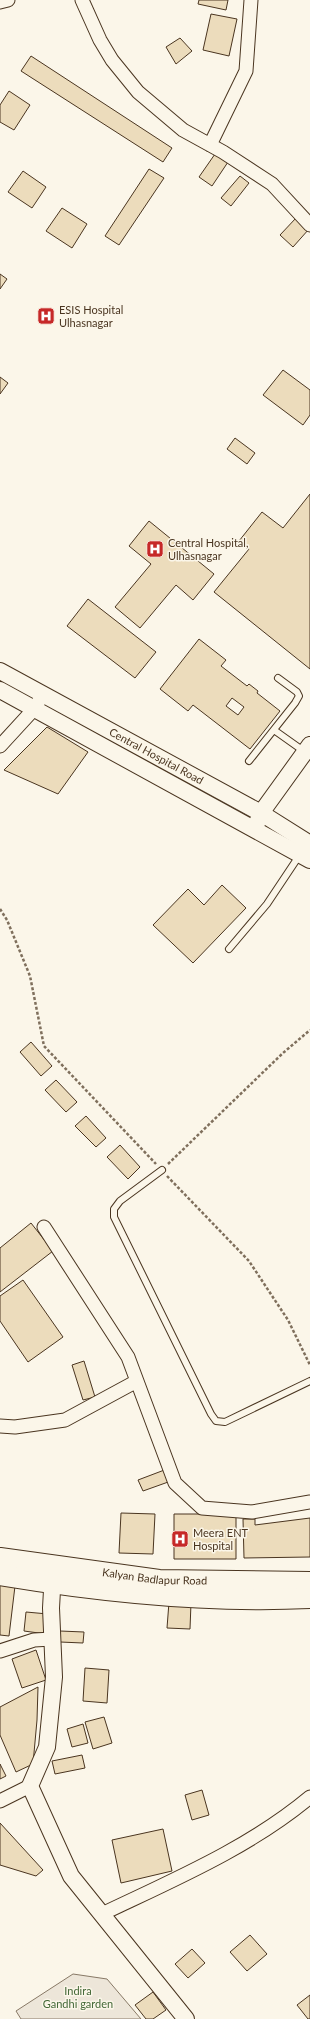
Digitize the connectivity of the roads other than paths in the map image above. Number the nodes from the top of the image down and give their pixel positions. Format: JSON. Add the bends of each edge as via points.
{"nodes":[{"id":1,"x":8,"y":0,"type":"edge"},
{"id":2,"x":82,"y":0,"type":"edge"},
{"id":3,"x":251,"y":0,"type":"edge"},
{"id":4,"x":0,"y":2,"type":"edge"},
{"id":5,"x":210,"y":144,"type":"junction"},
{"id":6,"x":310,"y":225,"type":"edge"},
{"id":7,"x":0,"y":672,"type":"edge"},
{"id":8,"x":278,"y":678,"type":"dead end"},
{"id":9,"x":0,"y":690,"type":"edge"},
{"id":10,"x":42,"y":696,"type":"junction"},
{"id":11,"x":34,"y":709,"type":"junction"},
{"id":12,"x":274,"y":730,"type":"junction"},
{"id":13,"x":0,"y":746,"type":"edge"},
{"id":14,"x":307,"y":749,"type":"edge"},
{"id":15,"x":249,"y":761,"type":"dead end"},
{"id":16,"x":261,"y":813,"type":"junction"},
{"id":17,"x":254,"y":829,"type":"junction"},
{"id":18,"x":307,"y":852,"type":"edge"},
{"id":19,"x":229,"y":948,"type":"dead end"},
{"id":20,"x":162,"y":1170,"type":"road end"},
{"id":21,"x":44,"y":1228,"type":"dead end"},
{"id":22,"x":137,"y":1381,"type":"junction"},
{"id":23,"x":310,"y":1381,"type":"edge"},
{"id":24,"x":0,"y":1426,"type":"edge"},
{"id":25,"x":310,"y":1502,"type":"edge"},
{"id":26,"x":0,"y":1558,"type":"edge"},
{"id":27,"x":0,"y":1575,"type":"edge"},
{"id":28,"x":52,"y":1575,"type":"junction"},
{"id":29,"x":310,"y":1582,"type":"edge"},
{"id":30,"x":310,"y":1598,"type":"edge"},
{"id":31,"x":52,"y":1639,"type":"junction"},
{"id":32,"x":0,"y":1651,"type":"edge"},
{"id":33,"x":30,"y":1786,"type":"junction"},
{"id":34,"x":310,"y":1797,"type":"edge"},
{"id":35,"x":0,"y":1801,"type":"edge"},
{"id":36,"x":102,"y":1914,"type":"junction"},
{"id":37,"x":186,"y":2019,"type":"edge"}],
"edges":[{"from":1,"to":4,"type":"street"},
{"from":2,"to":5,"type":"street","via":[[112,60],[138,92],[183,130]]},
{"from":3,"to":5,"type":"street","via":[[246,71]]},
{"from":5,"to":6,"type":"street","via":[[272,184]]},
{"from":7,"to":10,"type":"street","name":"Central Hospital Road"},
{"from":8,"to":12,"type":"lane","via":[[299,696]]},
{"from":9,"to":11,"type":"street","name":"Central Hospital Road"},
{"from":10,"to":11,"type":"street"},
{"from":10,"to":16,"type":"street","name":"Central Hospital Road"},
{"from":11,"to":13,"type":"street"},
{"from":11,"to":17,"type":"street","name":"Central Hospital Road"},
{"from":12,"to":14,"type":"lane"},
{"from":12,"to":15,"type":"lane"},
{"from":14,"to":16,"type":"street"},
{"from":16,"to":17,"type":"street"},
{"from":16,"to":18,"type":"street","name":"Central Hospital Road"},
{"from":17,"to":18,"type":"street","name":"Central Hospital Road"},
{"from":18,"to":19,"type":"lane","via":[[268,904]]},
{"from":20,"to":23,"type":"lane","via":[[120,1201],[114,1209],[114,1217],[211,1414],[216,1421],[225,1422]]},
{"from":21,"to":22,"type":"street","via":[[128,1358]]},
{"from":22,"to":24,"type":"street","via":[[65,1420],[15,1428]]},
{"from":22,"to":25,"type":"street","via":[[175,1483],[202,1508],[252,1512]]},
{"from":26,"to":28,"type":"main road","name":"Kalyan Badlapur Road"},
{"from":27,"to":28,"type":"main road","name":"Kalyan Badlapur Road"},
{"from":28,"to":29,"type":"main road","name":"Kalyan Badlapur Road","via":[[159,1580]]},
{"from":28,"to":30,"type":"main road","name":"Kalyan Badlapur Road","via":[[148,1594],[271,1600]]},
{"from":28,"to":31,"type":"street"},
{"from":31,"to":32,"type":"street","via":[[34,1640]]},
{"from":31,"to":33,"type":"street","via":[[54,1677],[47,1746]]},
{"from":33,"to":35,"type":"street"},
{"from":33,"to":36,"type":"street","via":[[71,1876]]},
{"from":34,"to":36,"type":"street","via":[[226,1854]]},
{"from":36,"to":37,"type":"street"}]}
